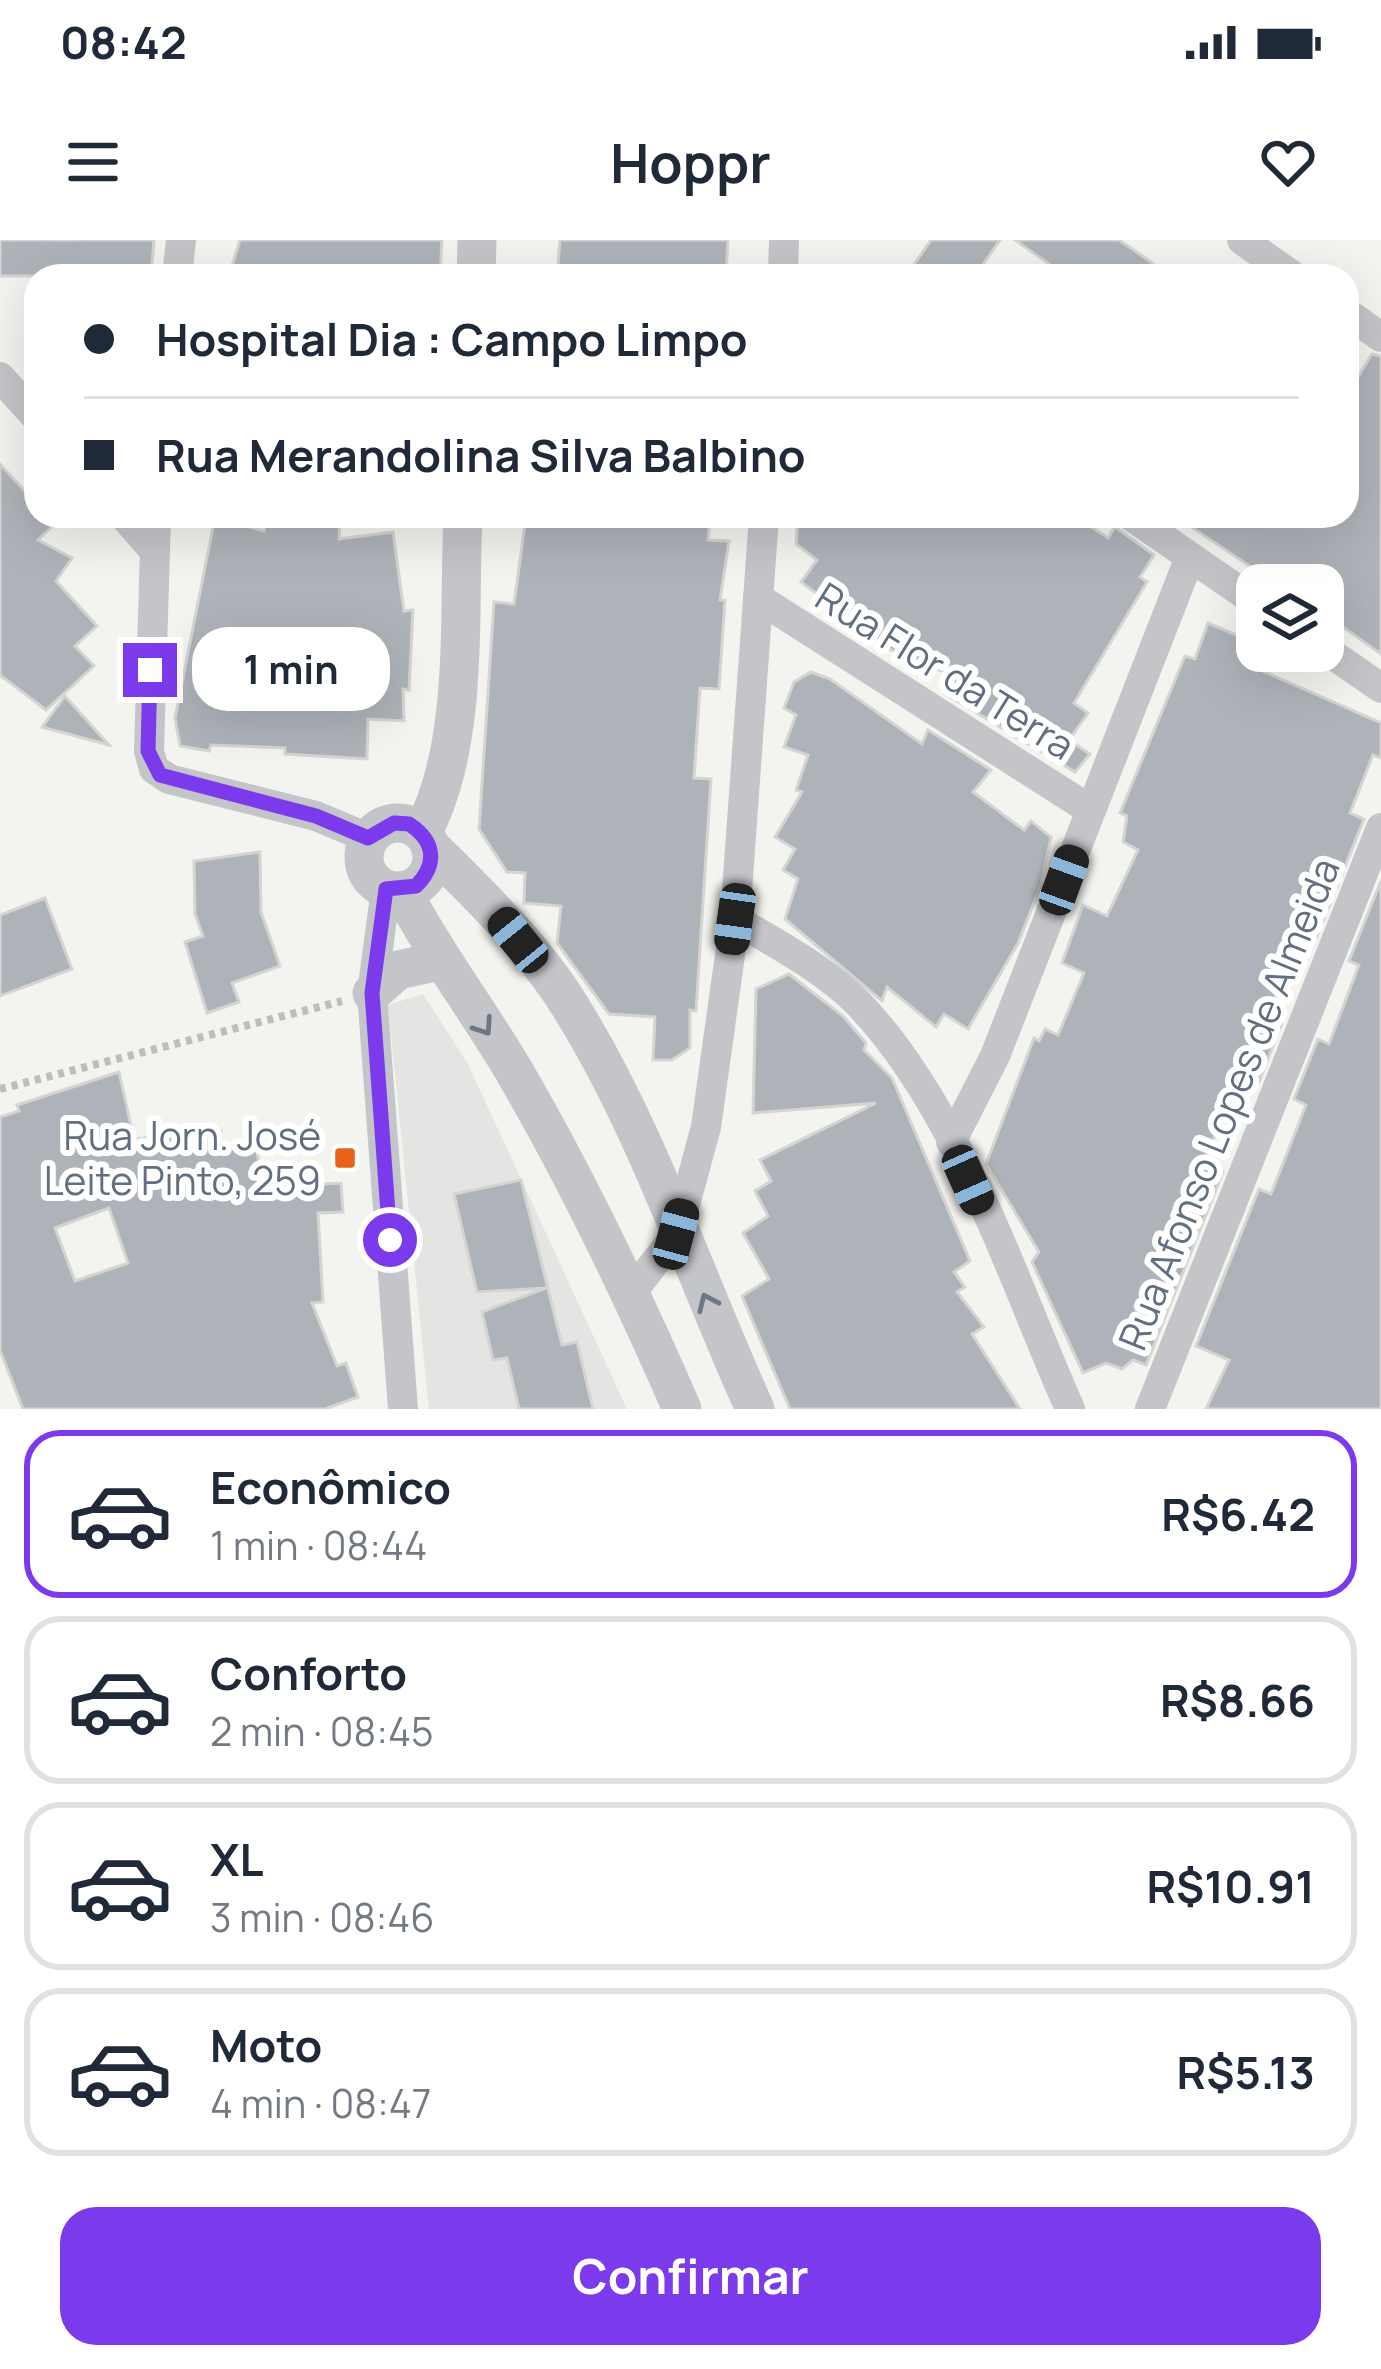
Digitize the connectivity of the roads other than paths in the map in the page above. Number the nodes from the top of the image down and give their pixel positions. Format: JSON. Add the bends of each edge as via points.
{"nodes":[{"id":1,"x":1242,"y":240,"type":"edge"},
{"id":2,"x":1276,"y":264,"type":"edge"},
{"id":3,"x":0,"y":377,"type":"edge"},
{"id":4,"x":24,"y":404,"type":"edge"},
{"id":5,"x":135,"y":528,"type":"edge"},
{"id":6,"x":155,"y":528,"type":"edge"},
{"id":7,"x":463,"y":528,"type":"edge"},
{"id":8,"x":763,"y":528,"type":"edge"},
{"id":9,"x":1148,"y":528,"type":"edge"},
{"id":10,"x":153,"y":549,"type":"junction"},
{"id":11,"x":1190,"y":557,"type":"junction"},
{"id":12,"x":1236,"y":589,"type":"edge"},
{"id":13,"x":758,"y":598,"type":"junction"},
{"id":14,"x":1344,"y":662,"type":"edge"},
{"id":15,"x":1381,"y":688,"type":"edge"},
{"id":16,"x":1089,"y":809,"type":"junction"},
{"id":17,"x":1381,"y":828,"type":"edge"},
{"id":18,"x":368,"y":838,"type":"junction"},
{"id":19,"x":426,"y":839,"type":"junction"},
{"id":20,"x":394,"y":890,"type":"junction"},
{"id":21,"x":735,"y":919,"type":"junction"},
{"id":22,"x":440,"y":962,"type":"junction"},
{"id":23,"x":372,"y":993,"type":"junction"},
{"id":24,"x":951,"y":1142,"type":"junction"},
{"id":25,"x":676,"y":1234,"type":"junction"},
{"id":26,"x":631,"y":1292,"type":"junction"},
{"id":27,"x":403,"y":1409,"type":"edge"},
{"id":28,"x":682,"y":1409,"type":"edge"},
{"id":29,"x":754,"y":1409,"type":"edge"},
{"id":30,"x":1070,"y":1409,"type":"edge"},
{"id":31,"x":1150,"y":1409,"type":"edge"}],
"edges":[{"from":1,"to":2,"type":"street"},
{"from":3,"to":4,"type":"street"},
{"from":5,"to":10,"type":"street"},
{"from":6,"to":10,"type":"street"},
{"from":7,"to":19,"type":"street","via":[[452,748]]},
{"from":8,"to":13,"type":"street"},
{"from":9,"to":11,"type":"street"},
{"from":10,"to":18,"type":"street","via":[[154,769]]},
{"from":11,"to":12,"type":"street"},
{"from":11,"to":16,"type":"street"},
{"from":13,"to":16,"type":"street","name":"Rua Flor da Terra"},
{"from":13,"to":21,"type":"street"},
{"from":14,"to":15,"type":"street"},
{"from":16,"to":24,"type":"street","via":[[995,1056]]},
{"from":17,"to":31,"type":"street","name":"Rua Afonso Lopes de Almeida"},
{"from":18,"to":19,"type":"street","via":[[394,823]]},
{"from":18,"to":20,"type":"street","via":[[365,868]]},
{"from":19,"to":20,"type":"street","via":[[427,875]]},
{"from":19,"to":25,"type":"street","via":[[568,1002],[629,1112]]},
{"from":20,"to":22,"type":"street"},
{"from":20,"to":23,"type":"street"},
{"from":21,"to":24,"type":"street","via":[[855,1000],[904,1060]]},
{"from":21,"to":25,"type":"street","via":[[706,1126]]},
{"from":22,"to":23,"type":"street","via":[[398,970]]},
{"from":22,"to":26,"type":"street","one_way":true,"via":[[513,1070]]},
{"from":23,"to":27,"type":"street"},
{"from":24,"to":30,"type":"street"},
{"from":25,"to":26,"type":"street"},
{"from":29,"to":25,"type":"street","one_way":true},
{"from":26,"to":28,"type":"street"}]}
